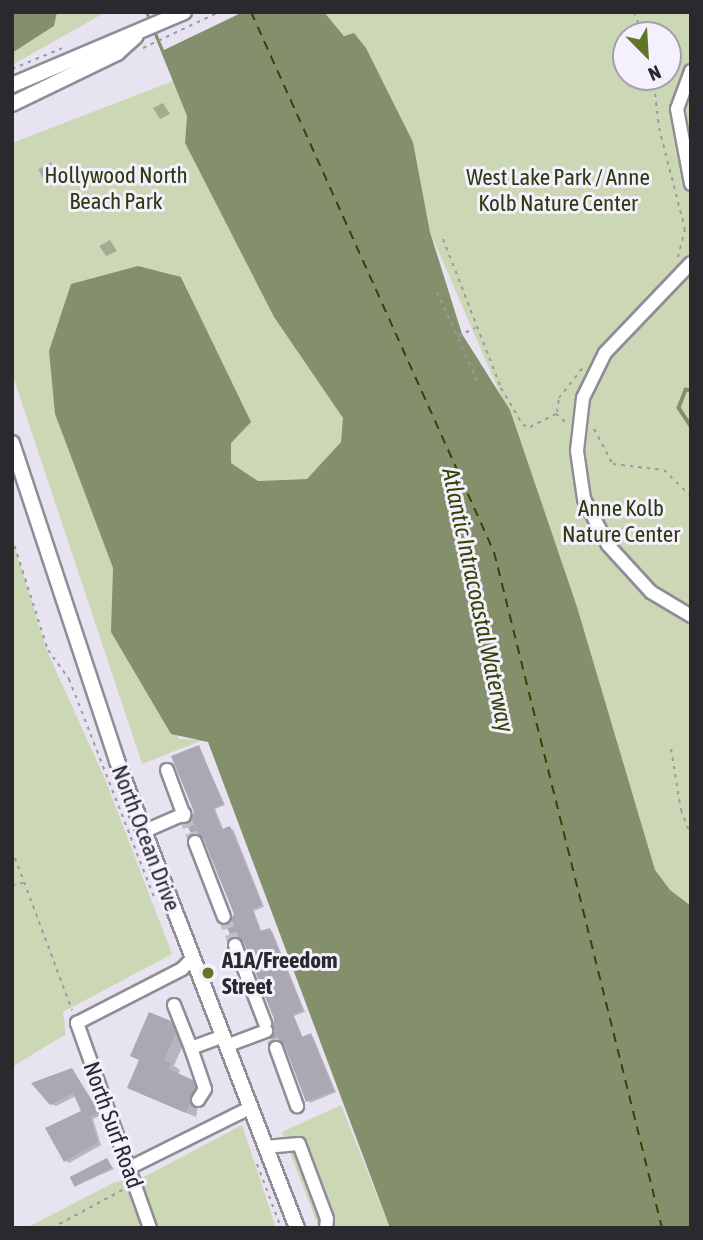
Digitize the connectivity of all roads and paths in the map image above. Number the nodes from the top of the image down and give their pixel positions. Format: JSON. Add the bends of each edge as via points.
{"nodes":[{"id":1,"x":184,"y":12,"type":"edge"},
{"id":2,"x":219,"y":12,"type":"edge"},
{"id":3,"x":139,"y":42,"type":"junction"},
{"id":4,"x":691,"y":71,"type":"edge"},
{"id":5,"x":12,"y":85,"type":"edge"},
{"id":6,"x":655,"y":91,"type":"edge"},
{"id":7,"x":12,"y":104,"type":"edge"},
{"id":8,"x":691,"y":184,"type":"edge"},
{"id":9,"x":443,"y":239,"type":"dead end"},
{"id":10,"x":691,"y":263,"type":"edge"},
{"id":11,"x":671,"y":267,"type":"dead end"},
{"id":12,"x":437,"y":292,"type":"dead end"},
{"id":13,"x":475,"y":327,"type":"junction"},
{"id":14,"x":456,"y":337,"type":"junction"},
{"id":15,"x":587,"y":361,"type":"dead end"},
{"id":16,"x":477,"y":380,"type":"dead end"},
{"id":17,"x":556,"y":414,"type":"junction"},
{"id":18,"x":577,"y":425,"type":"junction"},
{"id":19,"x":12,"y":443,"type":"edge"},
{"id":20,"x":691,"y":496,"type":"edge"},
{"id":21,"x":12,"y":538,"type":"edge"},
{"id":22,"x":691,"y":616,"type":"edge"},
{"id":23,"x":671,"y":749,"type":"dead end"},
{"id":24,"x":167,"y":770,"type":"dead end"},
{"id":25,"x":145,"y":831,"type":"junction"},
{"id":26,"x":691,"y":835,"type":"edge"},
{"id":27,"x":195,"y":842,"type":"tunnel mouth"},
{"id":28,"x":12,"y":850,"type":"edge"},
{"id":29,"x":24,"y":883,"type":"junction"},
{"id":30,"x":12,"y":885,"type":"edge"},
{"id":31,"x":158,"y":906,"type":"dead end"},
{"id":32,"x":224,"y":917,"type":"tunnel mouth"},
{"id":33,"x":235,"y":945,"type":"tunnel mouth"},
{"id":34,"x":192,"y":959,"type":"junction"},
{"id":35,"x":174,"y":1005,"type":"dead end"},
{"id":36,"x":77,"y":1023,"type":"junction"},
{"id":37,"x":224,"y":1042,"type":"junction"},
{"id":38,"x":191,"y":1048,"type":"junction"},
{"id":39,"x":276,"y":1048,"type":"tunnel mouth"},
{"id":40,"x":198,"y":1100,"type":"dead end"},
{"id":41,"x":298,"y":1105,"type":"dead end"},
{"id":42,"x":250,"y":1108,"type":"junction"},
{"id":43,"x":265,"y":1147,"type":"junction"},
{"id":44,"x":257,"y":1163,"type":"dead end"},
{"id":45,"x":129,"y":1168,"type":"junction"},
{"id":46,"x":135,"y":1184,"type":"junction"},
{"id":47,"x":51,"y":1228,"type":"edge"},
{"id":48,"x":150,"y":1228,"type":"edge"},
{"id":49,"x":281,"y":1228,"type":"edge"},
{"id":50,"x":296,"y":1228,"type":"edge"},
{"id":51,"x":326,"y":1228,"type":"edge"}],
"edges":[{"from":1,"to":3,"type":"main road"},
{"from":2,"to":3,"type":"path"},
{"from":3,"to":5,"type":"main road","via":[[109,40]]},
{"from":3,"to":7,"type":"main road"},
{"from":4,"to":8,"type":"street","via":[[677,109]]},
{"from":6,"to":11,"type":"path","via":[[659,128],[685,229]]},
{"from":9,"to":13,"type":"path"},
{"from":10,"to":18,"type":"street","via":[[617,336],[592,374]]},
{"from":12,"to":14,"type":"path"},
{"from":13,"to":14,"type":"path"},
{"from":13,"to":17,"type":"path","via":[[523,425],[530,427]]},
{"from":14,"to":16,"type":"path"},
{"from":15,"to":17,"type":"path","via":[[559,398]]},
{"from":17,"to":18,"type":"path","via":[[561,421]]},
{"from":18,"to":20,"type":"path","via":[[595,430],[613,464],[664,470]]},
{"from":18,"to":22,"type":"street","via":[[578,475],[595,525],[630,574],[668,606]]},
{"from":19,"to":25,"type":"main road","name":"North Ocean Drive","via":[[117,761]]},
{"from":21,"to":31,"type":"path","via":[[48,650],[69,679]]},
{"from":23,"to":26,"type":"path","via":[[681,810]]},
{"from":24,"to":25,"type":"street","via":[[184,815]]},
{"from":25,"to":34,"type":"main road","name":"North Ocean Drive"},
{"from":27,"to":32,"type":"street"},
{"from":28,"to":29,"type":"path"},
{"from":29,"to":30,"type":"path"},
{"from":29,"to":36,"type":"path"},
{"from":33,"to":37,"type":"street","via":[[266,1027]]},
{"from":34,"to":36,"type":"street","via":[[182,969]]},
{"from":34,"to":37,"type":"main road","name":"North Ocean Drive"},
{"from":35,"to":38,"type":"street"},
{"from":36,"to":45,"type":"street","name":"North Surf Road"},
{"from":37,"to":38,"type":"street"},
{"from":37,"to":42,"type":"main road","name":"North Ocean Drive"},
{"from":38,"to":40,"type":"street","via":[[205,1088]]},
{"from":39,"to":41,"type":"street"},
{"from":42,"to":43,"type":"main road","name":"North Ocean Drive"},
{"from":42,"to":45,"type":"street"},
{"from":43,"to":50,"type":"main road","name":"North Ocean Drive"},
{"from":43,"to":51,"type":"street","via":[[299,1144],[327,1219]]},
{"from":44,"to":49,"type":"path"},
{"from":45,"to":46,"type":"street","name":"North Surf Road"},
{"from":46,"to":47,"type":"path"},
{"from":46,"to":48,"type":"street","name":"North Surf Road"}]}
